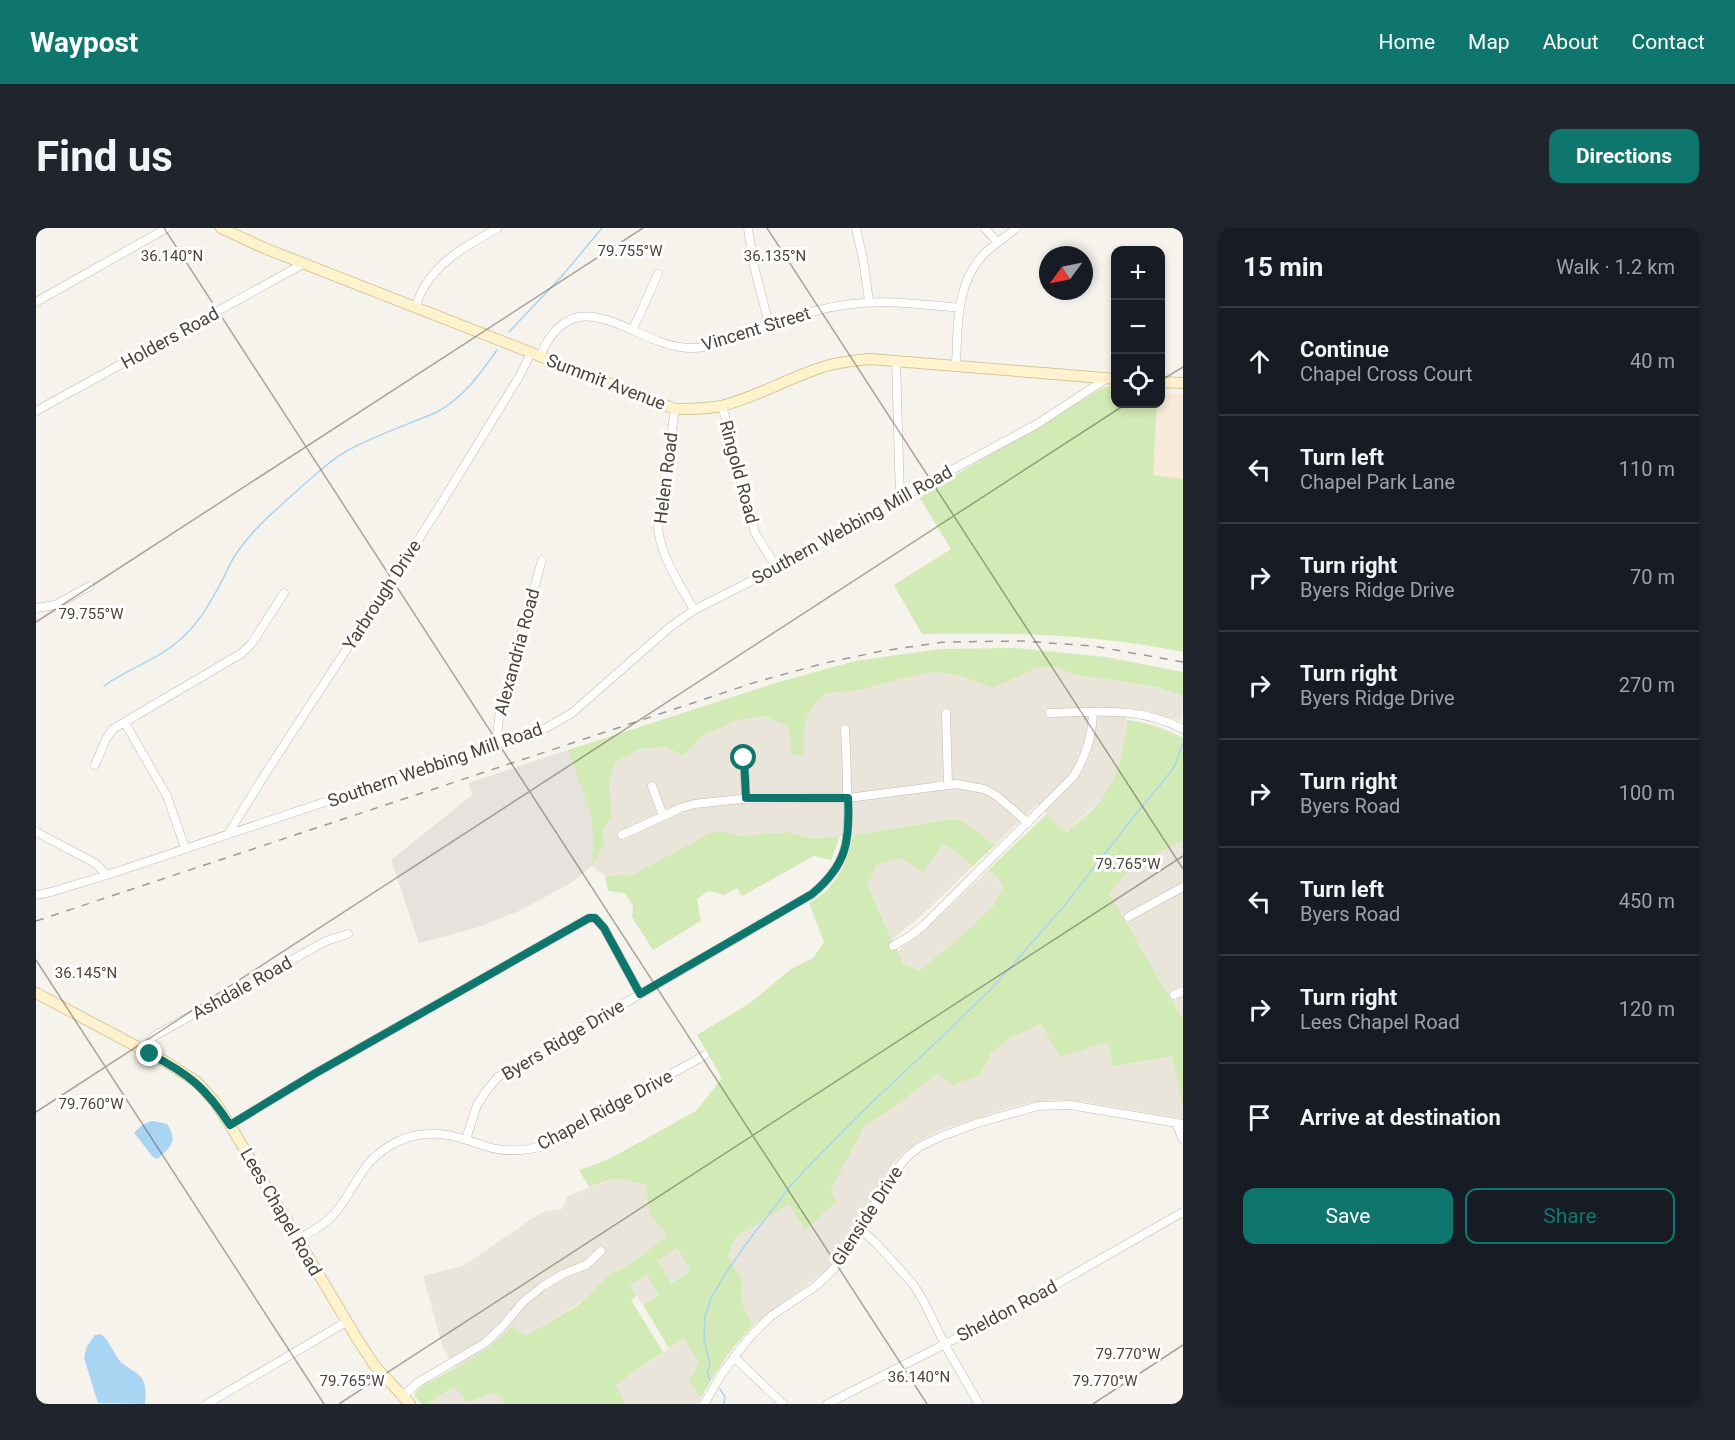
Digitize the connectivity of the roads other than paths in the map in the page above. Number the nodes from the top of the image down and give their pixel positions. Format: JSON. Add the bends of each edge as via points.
{"nodes":[{"id":1,"x":167,"y":228,"type":"edge"},
{"id":2,"x":498,"y":228,"type":"edge"},
{"id":3,"x":748,"y":228,"type":"edge"},
{"id":4,"x":856,"y":228,"type":"edge"},
{"id":5,"x":985,"y":228,"type":"edge"},
{"id":6,"x":1016,"y":228,"type":"edge"},
{"id":7,"x":226,"y":229,"type":"edge"},
{"id":8,"x":997,"y":242,"type":"junction"},
{"id":9,"x":303,"y":264,"type":"junction"},
{"id":10,"x":658,"y":274,"type":"dead end"},
{"id":11,"x":869,"y":301,"type":"junction"},
{"id":12,"x":36,"y":302,"type":"edge"},
{"id":13,"x":416,"y":308,"type":"junction"},
{"id":14,"x":960,"y":308,"type":"junction"},
{"id":15,"x":770,"y":324,"type":"junction"},
{"id":16,"x":633,"y":329,"type":"junction"},
{"id":17,"x":536,"y":355,"type":"junction"},
{"id":18,"x":896,"y":361,"type":"junction"},
{"id":19,"x":956,"y":365,"type":"junction"},
{"id":20,"x":1111,"y":379,"type":"edge"},
{"id":21,"x":1165,"y":382,"type":"edge"},
{"id":22,"x":1183,"y":383,"type":"edge"},
{"id":23,"x":722,"y":405,"type":"junction"},
{"id":24,"x":675,"y":409,"type":"junction"},
{"id":25,"x":36,"y":411,"type":"edge"},
{"id":26,"x":900,"y":498,"type":"junction"},
{"id":27,"x":542,"y":560,"type":"dead end"},
{"id":28,"x":777,"y":568,"type":"junction"},
{"id":29,"x":90,"y":586,"type":"dead end"},
{"id":30,"x":284,"y":593,"type":"dead end"},
{"id":31,"x":36,"y":608,"type":"edge"},
{"id":32,"x":694,"y":610,"type":"junction"},
{"id":33,"x":946,"y":712,"type":"dead end"},
{"id":34,"x":1093,"y":712,"type":"junction"},
{"id":35,"x":1050,"y":713,"type":"dead end"},
{"id":36,"x":125,"y":723,"type":"junction"},
{"id":37,"x":845,"y":729,"type":"dead end"},
{"id":38,"x":1183,"y":729,"type":"edge"},
{"id":39,"x":496,"y":745,"type":"junction"},
{"id":40,"x":744,"y":758,"type":"dead end"},
{"id":41,"x":95,"y":765,"type":"dead end"},
{"id":42,"x":948,"y":785,"type":"junction"},
{"id":43,"x":652,"y":786,"type":"dead end"},
{"id":44,"x":746,"y":798,"type":"junction"},
{"id":45,"x":848,"y":798,"type":"junction"},
{"id":46,"x":663,"y":816,"type":"junction"},
{"id":47,"x":1028,"y":823,"type":"junction"},
{"id":48,"x":36,"y":832,"type":"edge"},
{"id":49,"x":228,"y":834,"type":"junction"},
{"id":50,"x":622,"y":835,"type":"dead end"},
{"id":51,"x":185,"y":848,"type":"junction"},
{"id":52,"x":107,"y":875,"type":"junction"},
{"id":53,"x":1183,"y":887,"type":"edge"},
{"id":54,"x":36,"y":895,"type":"edge"},
{"id":55,"x":1128,"y":917,"type":"dead end"},
{"id":56,"x":348,"y":934,"type":"dead end"},
{"id":57,"x":893,"y":946,"type":"dead end"},
{"id":58,"x":1183,"y":991,"type":"edge"},
{"id":59,"x":36,"y":993,"type":"edge"},
{"id":60,"x":640,"y":994,"type":"junction"},
{"id":61,"x":1174,"y":995,"type":"dead end"},
{"id":62,"x":141,"y":1049,"type":"junction"},
{"id":63,"x":705,"y":1055,"type":"dead end"},
{"id":64,"x":1180,"y":1124,"type":"edge"},
{"id":65,"x":230,"y":1125,"type":"junction"},
{"id":66,"x":466,"y":1139,"type":"junction"},
{"id":67,"x":1183,"y":1139,"type":"edge"},
{"id":68,"x":1183,"y":1212,"type":"edge"},
{"id":69,"x":861,"y":1230,"type":"junction"},
{"id":70,"x":297,"y":1240,"type":"junction"},
{"id":71,"x":601,"y":1251,"type":"dead end"},
{"id":72,"x":346,"y":1322,"type":"junction"},
{"id":73,"x":945,"y":1345,"type":"junction"},
{"id":74,"x":734,"y":1357,"type":"junction"},
{"id":75,"x":406,"y":1400,"type":"edge"},
{"id":76,"x":207,"y":1404,"type":"edge"},
{"id":77,"x":704,"y":1404,"type":"edge"},
{"id":78,"x":783,"y":1404,"type":"edge"},
{"id":79,"x":827,"y":1404,"type":"edge"},
{"id":80,"x":979,"y":1404,"type":"edge"}],
"edges":[{"from":1,"to":12,"type":"street"},
{"from":2,"to":13,"type":"street","via":[[443,264],[431,277]]},
{"from":3,"to":15,"type":"street"},
{"from":4,"to":11,"type":"street"},
{"from":5,"to":8,"type":"street"},
{"from":6,"to":8,"type":"street"},
{"from":7,"to":9,"type":"main road","name":"Summit Avenue"},
{"from":8,"to":14,"type":"street","via":[[974,265]]},
{"from":9,"to":13,"type":"main road","name":"Summit Avenue"},
{"from":9,"to":25,"type":"street","name":"Holders Road"},
{"from":10,"to":16,"type":"street"},
{"from":11,"to":14,"type":"street","name":"Vincent Street"},
{"from":11,"to":15,"type":"street","name":"Vincent Street"},
{"from":13,"to":17,"type":"main road","name":"Summit Avenue"},
{"from":14,"to":19,"type":"street"},
{"from":15,"to":16,"type":"street","name":"Vincent Street","via":[[705,347],[689,348],[661,342]]},
{"from":16,"to":17,"type":"street","name":"Vincent Street","via":[[596,316],[577,318],[551,336]]},
{"from":17,"to":24,"type":"main road","name":"Summit Avenue"},
{"from":17,"to":49,"type":"street","name":"Yarbrough Drive"},
{"from":18,"to":19,"type":"main road","name":"Summit Avenue"},
{"from":18,"to":23,"type":"main road","name":"Summit Avenue","via":[[838,363]]},
{"from":18,"to":26,"type":"street"},
{"from":19,"to":20,"type":"main road","name":"Summit Avenue"},
{"from":20,"to":26,"type":"street","name":"Southern Webbing Mill Road"},
{"from":21,"to":22,"type":"main road"},
{"from":23,"to":24,"type":"main road","name":"Summit Avenue"},
{"from":23,"to":28,"type":"street","name":"Ringold Road","via":[[755,533]]},
{"from":24,"to":32,"type":"street","name":"Helen Road","via":[[658,528],[660,544]]},
{"from":26,"to":28,"type":"street","name":"Southern Webbing Mill Road"},
{"from":27,"to":39,"type":"street","name":"Alexandria Road","via":[[500,710]]},
{"from":28,"to":32,"type":"street","name":"Southern Webbing Mill Road"},
{"from":29,"to":31,"type":"street","via":[[55,605]]},
{"from":30,"to":36,"type":"street","via":[[242,653]]},
{"from":32,"to":39,"type":"street","name":"Southern Webbing Mill Road","via":[[572,713],[546,728]]},
{"from":33,"to":42,"type":"street"},
{"from":34,"to":35,"type":"street"},
{"from":34,"to":38,"type":"street","via":[[1135,713]]},
{"from":34,"to":47,"type":"street","via":[[1082,763],[1062,790]]},
{"from":36,"to":41,"type":"street","via":[[106,739]]},
{"from":36,"to":51,"type":"street","via":[[166,796]]},
{"from":37,"to":45,"type":"street","name":"Byers Ridge Drive"},
{"from":39,"to":49,"type":"street","name":"Southern Webbing Mill Road"},
{"from":40,"to":44,"type":"street"},
{"from":42,"to":45,"type":"street"},
{"from":42,"to":47,"type":"street","via":[[984,789]]},
{"from":43,"to":46,"type":"street"},
{"from":44,"to":45,"type":"street"},
{"from":44,"to":46,"type":"street","via":[[694,804]]},
{"from":45,"to":60,"type":"street","name":"Byers Ridge Drive","via":[[848,839],[828,881]]},
{"from":46,"to":50,"type":"street"},
{"from":47,"to":57,"type":"street","via":[[924,925]]},
{"from":48,"to":52,"type":"street","via":[[95,863]]},
{"from":49,"to":51,"type":"street","name":"Southern Webbing Mill Road"},
{"from":51,"to":52,"type":"street","name":"Southern Webbing Mill Road"},
{"from":52,"to":54,"type":"street","name":"Southern Webbing Mill Road"},
{"from":53,"to":55,"type":"street"},
{"from":56,"to":62,"type":"street","name":"Ashdale Road","via":[[326,941],[156,1035]]},
{"from":58,"to":61,"type":"street"},
{"from":59,"to":62,"type":"main road","name":"Lees Chapel Road"},
{"from":60,"to":65,"type":"street","via":[[604,928],[595,918],[589,918]]},
{"from":60,"to":66,"type":"street","name":"Byers Ridge Drive","via":[[498,1077],[477,1105]]},
{"from":62,"to":65,"type":"main road","name":"Lees Chapel Road","via":[[197,1082]]},
{"from":63,"to":66,"type":"street","name":"Chapel Ridge Drive","via":[[544,1146],[508,1151]]},
{"from":64,"to":67,"type":"street"},
{"from":64,"to":69,"type":"street","name":"Glenside Drive","via":[[1070,1105],[1038,1106],[978,1123],[942,1136],[907,1156],[891,1176]]},
{"from":65,"to":70,"type":"main road","name":"Lees Chapel Road"},
{"from":66,"to":70,"type":"street","name":"Chapel Ridge Drive","via":[[434,1134],[398,1141],[368,1164],[332,1217]]},
{"from":68,"to":73,"type":"street","name":"Sheldon Road"},
{"from":69,"to":73,"type":"street","via":[[913,1284]]},
{"from":69,"to":74,"type":"street","name":"Glenside Drive","via":[[842,1261],[816,1286],[771,1316]]},
{"from":70,"to":72,"type":"main road","name":"Lees Chapel Road"},
{"from":71,"to":75,"type":"street","via":[[586,1265],[543,1286],[485,1343],[417,1383]]},
{"from":72,"to":75,"type":"main road","name":"Lees Chapel Road","via":[[375,1366]]},
{"from":72,"to":76,"type":"street"},
{"from":73,"to":79,"type":"street","name":"Sheldon Road"},
{"from":73,"to":80,"type":"street"},
{"from":74,"to":77,"type":"street","name":"Glenside Drive"},
{"from":74,"to":78,"type":"street"}]}
